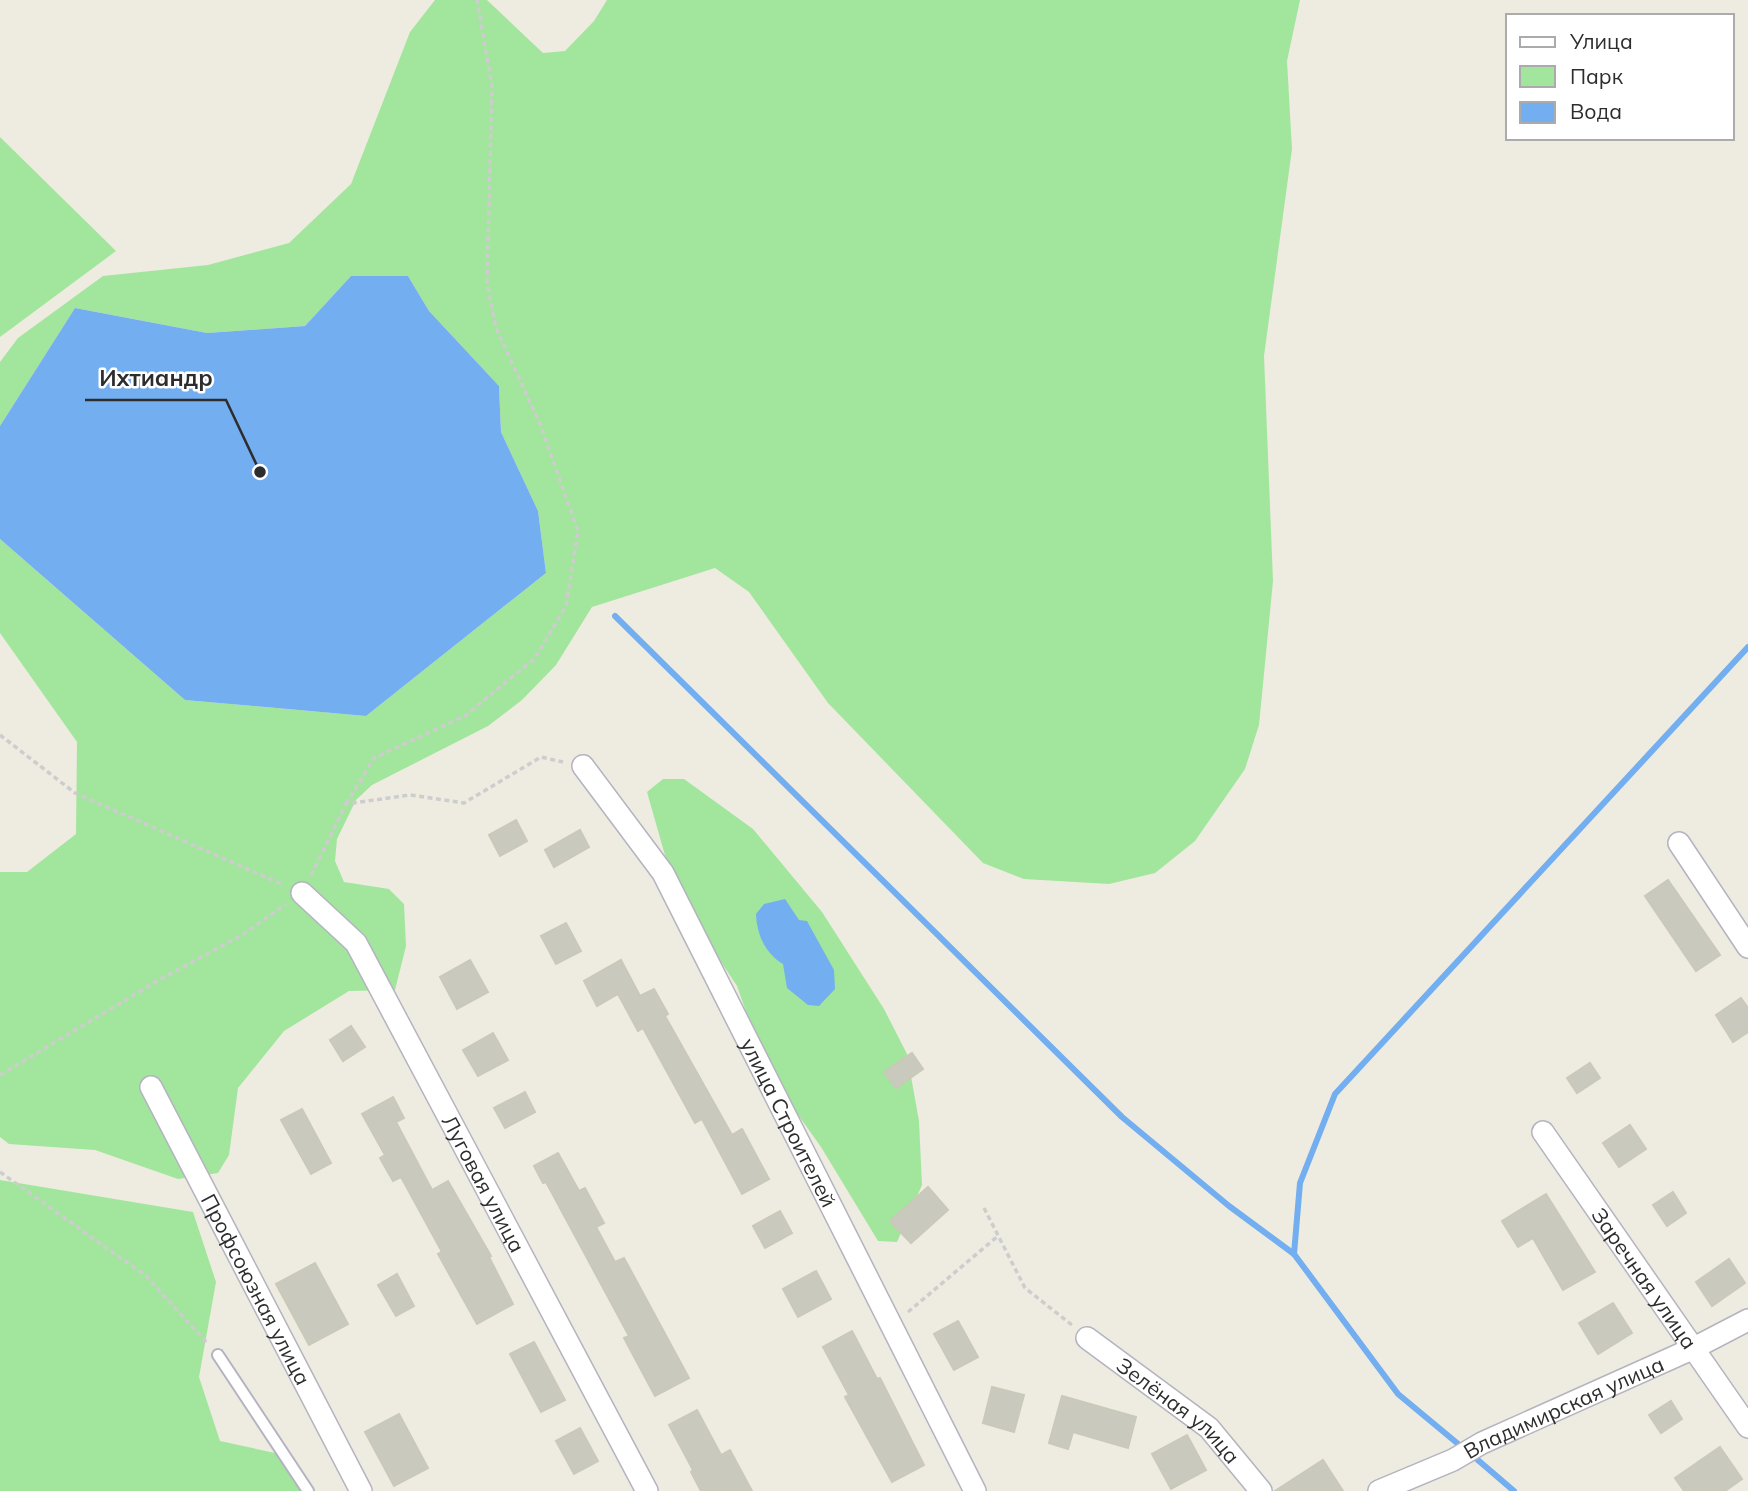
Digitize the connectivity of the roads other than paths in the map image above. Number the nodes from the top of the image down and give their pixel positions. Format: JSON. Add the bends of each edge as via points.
{"nodes":[{"id":1,"x":583,"y":766,"type":"road end"},
{"id":2,"x":1679,"y":843,"type":"dead end"},
{"id":3,"x":302,"y":893,"type":"road end"},
{"id":4,"x":1748,"y":947,"type":"edge"},
{"id":5,"x":151,"y":1087,"type":"dead end"},
{"id":6,"x":1543,"y":1132,"type":"dead end"},
{"id":7,"x":1748,"y":1321,"type":"edge"},
{"id":8,"x":1087,"y":1338,"type":"road end"},
{"id":9,"x":1694,"y":1348,"type":"junction"},
{"id":10,"x":218,"y":1355,"type":"road end"},
{"id":11,"x":1748,"y":1427,"type":"edge"},
{"id":12,"x":308,"y":1491,"type":"edge"},
{"id":13,"x":361,"y":1491,"type":"edge"},
{"id":14,"x":647,"y":1491,"type":"edge"},
{"id":15,"x":975,"y":1491,"type":"edge"},
{"id":16,"x":1261,"y":1491,"type":"edge"},
{"id":17,"x":1379,"y":1491,"type":"edge"}],
"edges":[{"from":1,"to":15,"type":"street","name":"улица Строителей","via":[[663,873]]},
{"from":2,"to":4,"type":"street"},
{"from":3,"to":14,"type":"street","name":"Луговая улица","via":[[356,943]]},
{"from":5,"to":13,"type":"street","name":"Профсоюзная улица"},
{"from":6,"to":9,"type":"street","name":"Заречная улица"},
{"from":7,"to":9,"type":"street","name":"Владимирская улица"},
{"from":8,"to":16,"type":"street","name":"Зелёная улица","via":[[1209,1428]]},
{"from":9,"to":11,"type":"street","name":"Заречная улица"},
{"from":9,"to":17,"type":"street","name":"Владимирская улица"},
{"from":10,"to":12,"type":"lane"}]}
